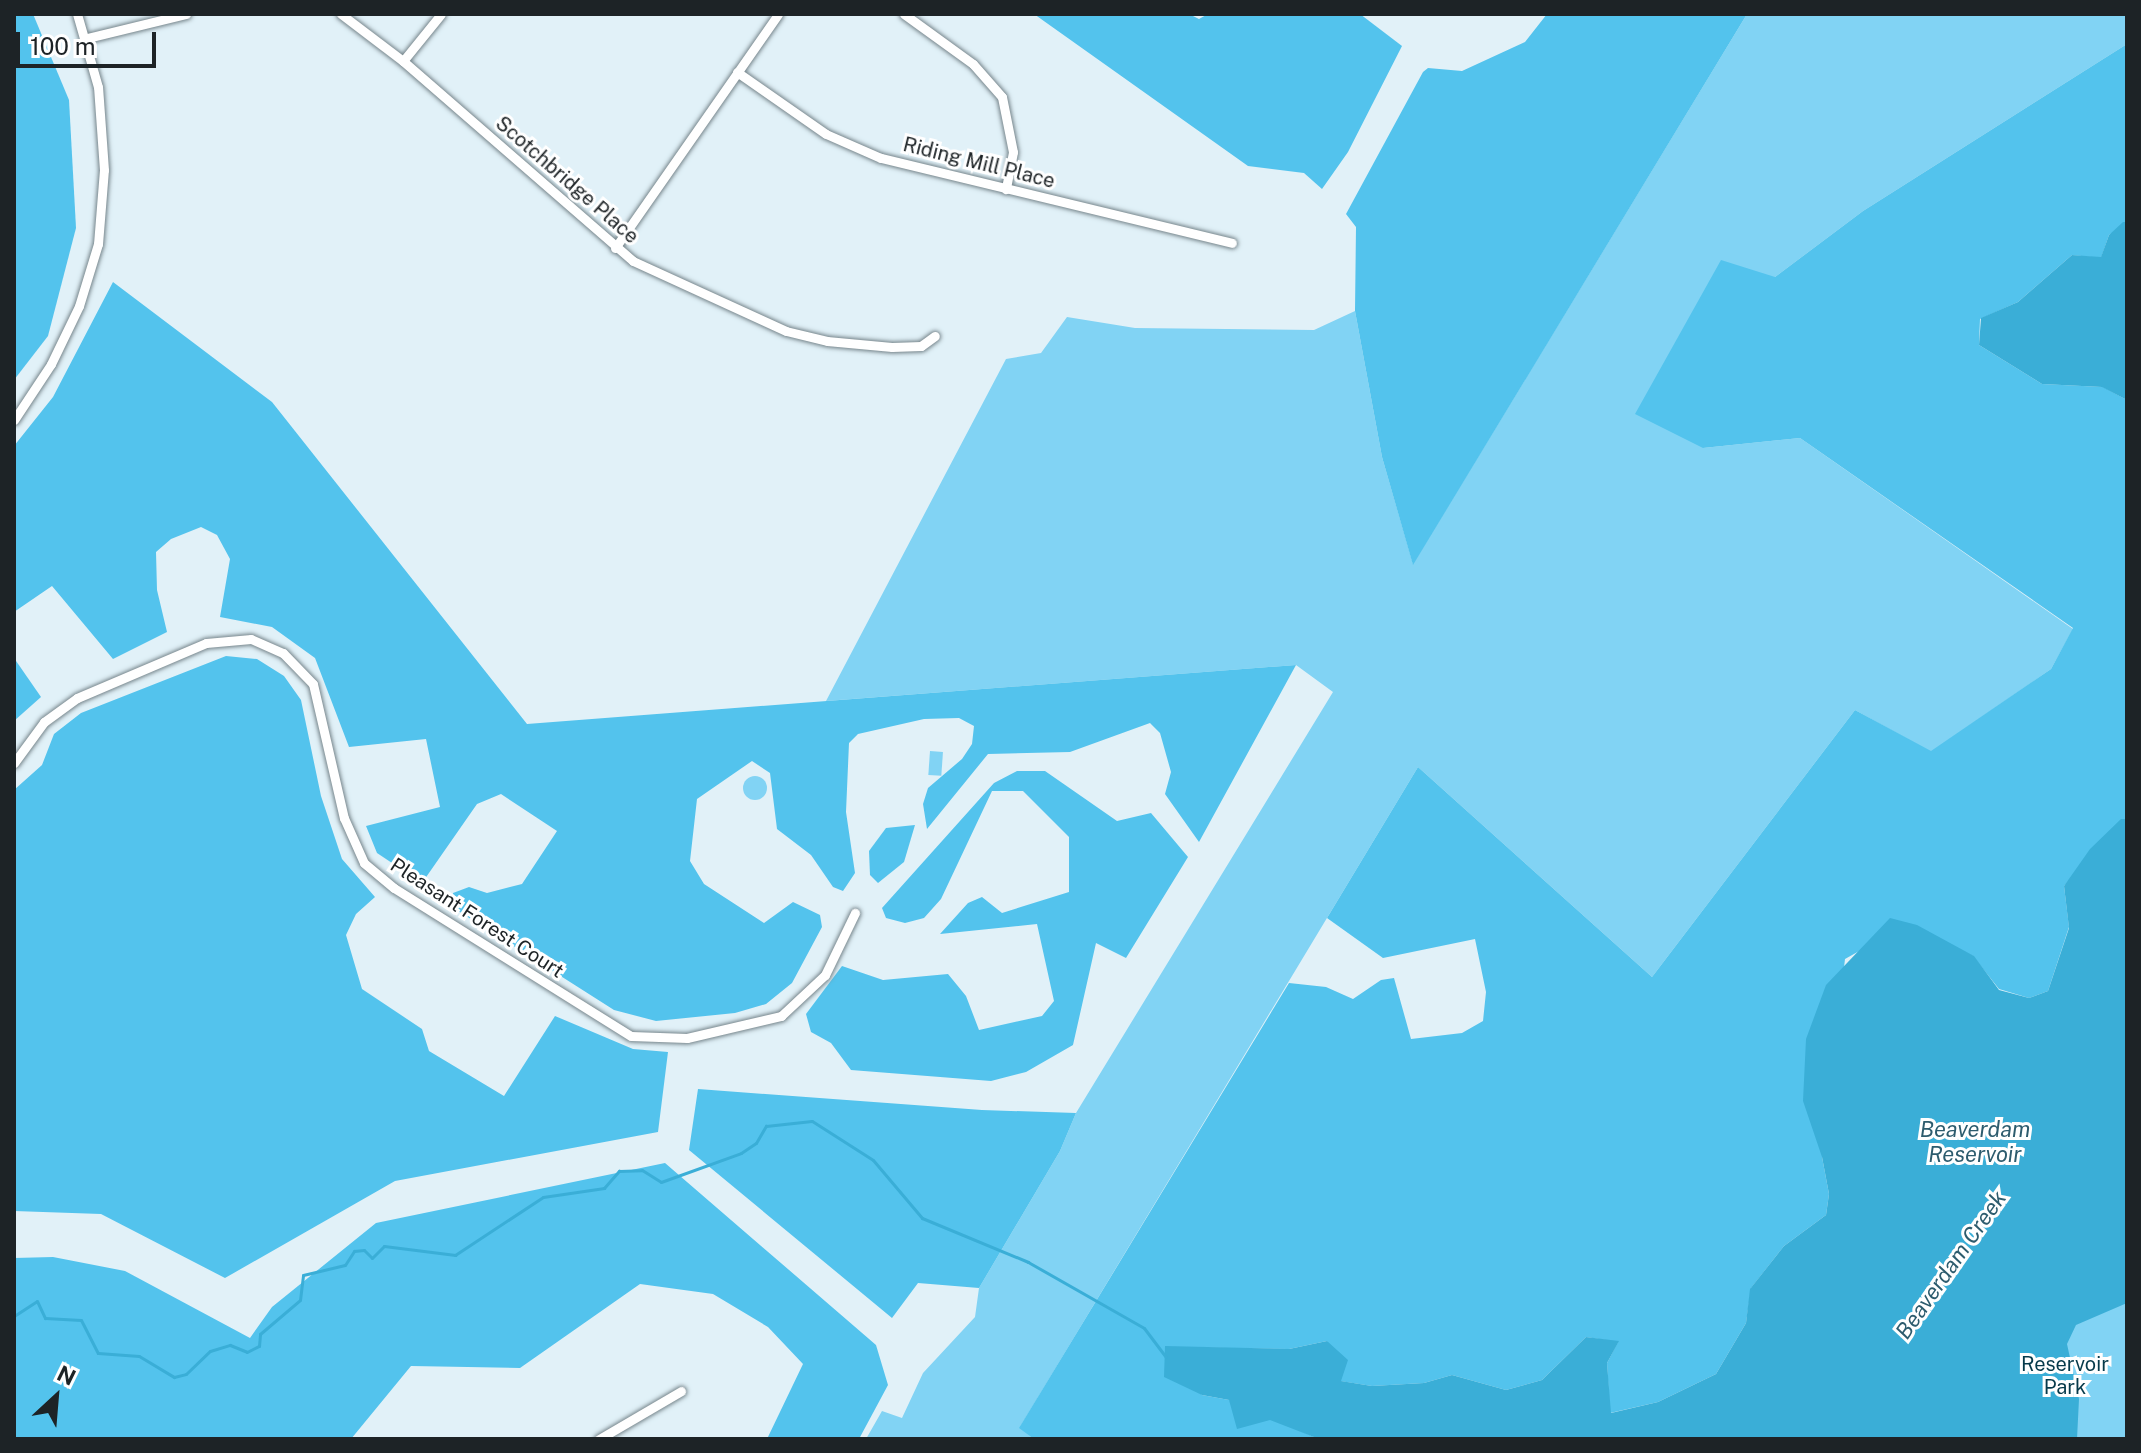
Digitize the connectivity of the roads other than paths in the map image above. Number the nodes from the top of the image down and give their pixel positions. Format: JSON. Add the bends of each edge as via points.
{"nodes":[{"id":1,"x":77,"y":14,"type":"edge"},
{"id":2,"x":186,"y":14,"type":"edge"},
{"id":3,"x":341,"y":14,"type":"edge"},
{"id":4,"x":441,"y":14,"type":"edge"},
{"id":5,"x":778,"y":14,"type":"edge"},
{"id":6,"x":904,"y":14,"type":"edge"},
{"id":7,"x":87,"y":38,"type":"junction"},
{"id":8,"x":403,"y":61,"type":"junction"},
{"id":9,"x":737,"y":72,"type":"junction"},
{"id":10,"x":1006,"y":189,"type":"junction"},
{"id":11,"x":1232,"y":243,"type":"dead end"},
{"id":12,"x":615,"y":248,"type":"junction"},
{"id":13,"x":935,"y":336,"type":"dead end"},
{"id":14,"x":14,"y":420,"type":"edge"},
{"id":15,"x":14,"y":763,"type":"edge"},
{"id":16,"x":855,"y":913,"type":"dead end"},
{"id":17,"x":681,"y":1391,"type":"dead end"},
{"id":18,"x":599,"y":1439,"type":"edge"}],
"edges":[{"from":1,"to":7,"type":"street"},
{"from":2,"to":7,"type":"street"},
{"from":3,"to":8,"type":"street","name":"Scotchbridge Place"},
{"from":4,"to":8,"type":"street"},
{"from":5,"to":9,"type":"street"},
{"from":6,"to":10,"type":"street","via":[[973,64],[1002,97],[1013,152]]},
{"from":7,"to":14,"type":"street","via":[[98,87],[104,170],[98,244],[79,306],[51,364]]},
{"from":8,"to":12,"type":"street","name":"Scotchbridge Place"},
{"from":9,"to":10,"type":"street","name":"Riding Mill Place","via":[[803,120],[855,148]]},
{"from":9,"to":12,"type":"street"},
{"from":10,"to":11,"type":"street","name":"Riding Mill Place"},
{"from":12,"to":13,"type":"street","name":"Scotchbridge Place","via":[[786,331],[881,347],[921,346]]},
{"from":15,"to":16,"type":"street","name":"Pleasant Forest Court","via":[[44,722],[77,698],[206,643],[251,639],[283,653],[313,684],[344,818],[364,863],[394,888],[631,1036],[687,1038],[750,1028],[781,1016],[825,975]]},
{"from":17,"to":18,"type":"street"}]}
